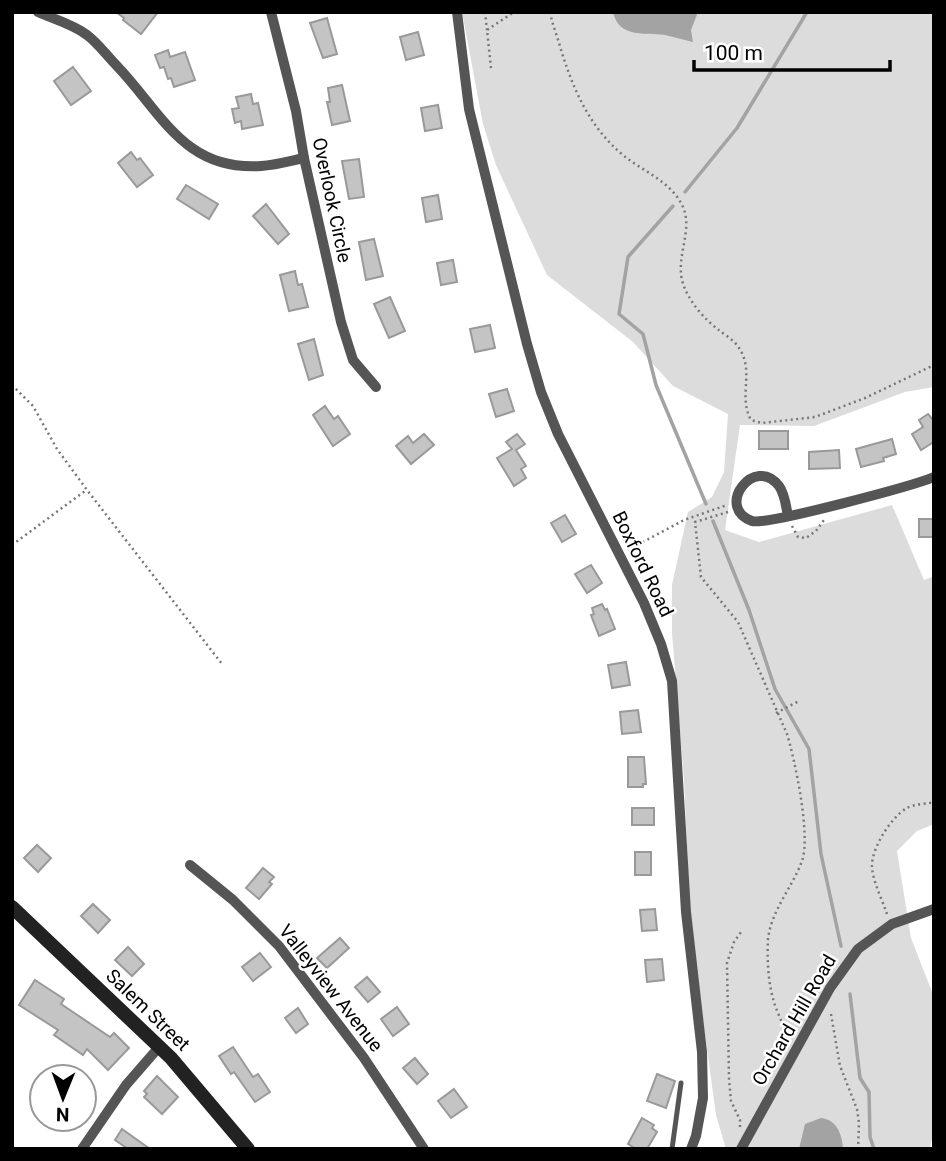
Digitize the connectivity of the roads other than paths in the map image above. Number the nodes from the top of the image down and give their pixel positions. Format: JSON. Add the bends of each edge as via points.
{"nodes":[{"id":1,"x":38,"y":12,"type":"edge"},
{"id":2,"x":271,"y":12,"type":"edge"},
{"id":3,"x":457,"y":12,"type":"edge"},
{"id":4,"x":304,"y":158,"type":"junction"},
{"id":5,"x":376,"y":387,"type":"dead end"},
{"id":6,"x":934,"y":477,"type":"edge"},
{"id":7,"x":789,"y":519,"type":"junction"},
{"id":8,"x":190,"y":865,"type":"dead end"},
{"id":9,"x":12,"y":907,"type":"edge"},
{"id":10,"x":934,"y":909,"type":"edge"},
{"id":11,"x":159,"y":1047,"type":"junction"},
{"id":12,"x":681,"y":1083,"type":"dead end"},
{"id":13,"x":82,"y":1149,"type":"edge"},
{"id":14,"x":248,"y":1149,"type":"edge"},
{"id":15,"x":424,"y":1149,"type":"edge"},
{"id":16,"x":672,"y":1149,"type":"edge"},
{"id":17,"x":691,"y":1149,"type":"edge"},
{"id":18,"x":741,"y":1149,"type":"edge"}],
"edges":[{"from":1,"to":4,"type":"street","via":[[87,35],[176,135],[205,157],[259,166]]},
{"from":2,"to":4,"type":"street","name":"Overlook Circle"},
{"from":3,"to":17,"type":"street","name":"Boxford Road","via":[[469,109],[541,392],[644,603],[672,681],[686,912],[702,1052],[703,1098]]},
{"from":4,"to":5,"type":"street","name":"Overlook Circle","via":[[341,322],[353,360]]},
{"from":6,"to":7,"type":"street"},
{"from":7,"to":7,"type":"street","via":[[774,481],[751,478],[743,484],[735,506],[742,515],[755,522]]},
{"from":8,"to":15,"type":"street","name":"Valleyview Avenue","via":[[279,946],[364,1058]]},
{"from":9,"to":11,"type":"main road","name":"Salem Street"},
{"from":10,"to":18,"type":"street","name":"Orchard Hill Road","via":[[884,929],[858,949],[830,988]]},
{"from":11,"to":13,"type":"street"},
{"from":11,"to":14,"type":"main road","name":"Salem Street"},
{"from":12,"to":16,"type":"lane"}]}
